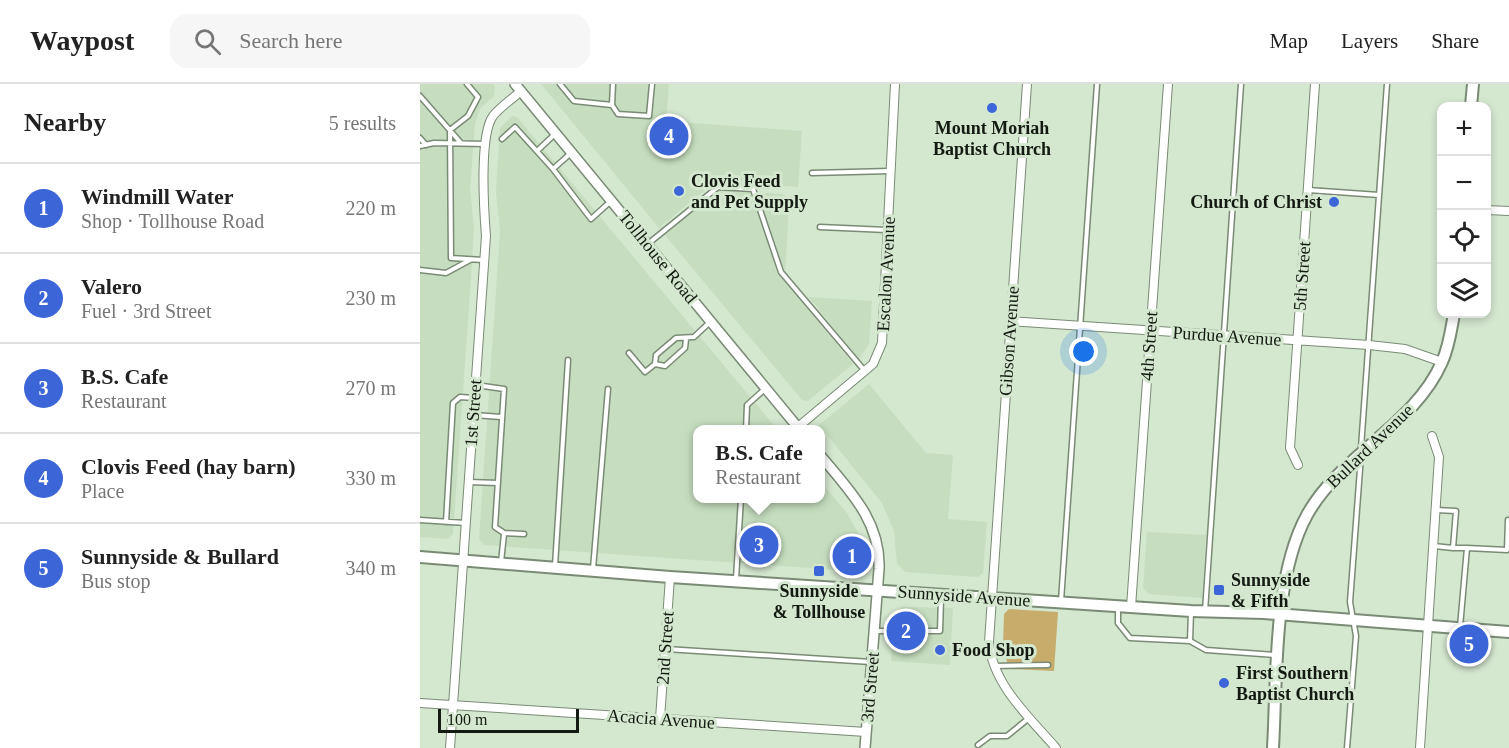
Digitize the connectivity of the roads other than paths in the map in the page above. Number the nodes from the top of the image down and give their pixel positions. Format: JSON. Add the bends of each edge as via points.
{"nodes":[{"id":1,"x":467,"y":84,"type":"edge"},
{"id":2,"x":560,"y":84,"type":"edge"},
{"id":3,"x":613,"y":84,"type":"edge"},
{"id":4,"x":652,"y":84,"type":"edge"},
{"id":5,"x":895,"y":84,"type":"edge"},
{"id":6,"x":1027,"y":84,"type":"edge"},
{"id":7,"x":1097,"y":84,"type":"edge"},
{"id":8,"x":1168,"y":84,"type":"edge"},
{"id":9,"x":1241,"y":84,"type":"edge"},
{"id":10,"x":1315,"y":84,"type":"edge"},
{"id":11,"x":1387,"y":84,"type":"edge"},
{"id":12,"x":1473,"y":84,"type":"edge"},
{"id":13,"x":518,"y":87,"type":"edge"},
{"id":14,"x":420,"y":96,"type":"edge"},
{"id":15,"x":1471,"y":102,"type":"edge"},
{"id":16,"x":612,"y":105,"type":"junction"},
{"id":17,"x":450,"y":130,"type":"junction"},
{"id":18,"x":556,"y":133,"type":"junction"},
{"id":19,"x":420,"y":138,"type":"edge"},
{"id":20,"x":502,"y":139,"type":"dead end"},
{"id":21,"x":450,"y":143,"type":"junction"},
{"id":22,"x":462,"y":143,"type":"junction"},
{"id":23,"x":486,"y":144,"type":"junction"},
{"id":24,"x":426,"y":145,"type":"junction"},
{"id":25,"x":420,"y":146,"type":"edge"},
{"id":26,"x":537,"y":151,"type":"junction"},
{"id":27,"x":572,"y":153,"type":"junction"},
{"id":28,"x":553,"y":170,"type":"junction"},
{"id":29,"x":891,"y":171,"type":"junction"},
{"id":30,"x":812,"y":173,"type":"dead end"},
{"id":31,"x":1307,"y":190,"type":"junction"},
{"id":32,"x":1379,"y":195,"type":"junction"},
{"id":33,"x":612,"y":201,"type":"junction"},
{"id":34,"x":1491,"y":210,"type":"edge"},
{"id":35,"x":1509,"y":211,"type":"edge"},
{"id":36,"x":820,"y":226,"type":"dead end"},
{"id":37,"x":888,"y":231,"type":"junction"},
{"id":38,"x":648,"y":244,"type":"junction"},
{"id":39,"x":472,"y":259,"type":"junction"},
{"id":40,"x":484,"y":260,"type":"junction"},
{"id":41,"x":420,"y":270,"type":"edge"},
{"id":42,"x":1453,"y":318,"type":"edge"},
{"id":43,"x":1011,"y":321,"type":"junction"},
{"id":44,"x":710,"y":322,"type":"junction"},
{"id":45,"x":1080,"y":326,"type":"junction"},
{"id":46,"x":1150,"y":330,"type":"junction"},
{"id":47,"x":1224,"y":335,"type":"junction"},
{"id":48,"x":686,"y":339,"type":"junction"},
{"id":49,"x":1297,"y":341,"type":"junction"},
{"id":50,"x":1369,"y":345,"type":"junction"},
{"id":51,"x":629,"y":353,"type":"dead end"},
{"id":52,"x":568,"y":360,"type":"dead end"},
{"id":53,"x":1442,"y":362,"type":"junction"},
{"id":54,"x":656,"y":364,"type":"junction"},
{"id":55,"x":865,"y":371,"type":"junction"},
{"id":56,"x":475,"y":385,"type":"junction"},
{"id":57,"x":766,"y":388,"type":"junction"},
{"id":58,"x":608,"y":389,"type":"dead end"},
{"id":59,"x":474,"y":398,"type":"junction"},
{"id":60,"x":473,"y":414,"type":"junction"},
{"id":61,"x":501,"y":417,"type":"junction"},
{"id":62,"x":746,"y":425,"type":"edge"},
{"id":63,"x":797,"y":425,"type":"edge"},
{"id":64,"x":802,"y":425,"type":"edge"},
{"id":65,"x":1432,"y":436,"type":"dead end"},
{"id":66,"x":1361,"y":450,"type":"junction"},
{"id":67,"x":825,"y":461,"type":"edge"},
{"id":68,"x":1298,"y":465,"type":"dead end"},
{"id":69,"x":469,"y":482,"type":"junction"},
{"id":70,"x":498,"y":483,"type":"junction"},
{"id":71,"x":741,"y":503,"type":"edge"},
{"id":72,"x":1436,"y":510,"type":"junction"},
{"id":73,"x":420,"y":520,"type":"edge"},
{"id":74,"x":1508,"y":520,"type":"edge"},
{"id":75,"x":446,"y":522,"type":"junction"},
{"id":76,"x":466,"y":523,"type":"junction"},
{"id":77,"x":504,"y":533,"type":"junction"},
{"id":78,"x":524,"y":534,"type":"dead end"},
{"id":79,"x":1434,"y":546,"type":"junction"},
{"id":80,"x":1453,"y":548,"type":"junction"},
{"id":81,"x":1467,"y":548,"type":"junction"},
{"id":82,"x":420,"y":557,"type":"edge"},
{"id":83,"x":463,"y":560,"type":"junction"},
{"id":84,"x":501,"y":563,"type":"junction"},
{"id":85,"x":555,"y":567,"type":"junction"},
{"id":86,"x":593,"y":570,"type":"junction"},
{"id":87,"x":670,"y":577,"type":"junction"},
{"id":88,"x":736,"y":580,"type":"junction"},
{"id":89,"x":877,"y":589,"type":"junction"},
{"id":90,"x":941,"y":594,"type":"junction"},
{"id":91,"x":992,"y":597,"type":"junction"},
{"id":92,"x":1061,"y":602,"type":"junction"},
{"id":93,"x":1118,"y":606,"type":"junction"},
{"id":94,"x":1131,"y":607,"type":"junction"},
{"id":95,"x":1191,"y":611,"type":"junction"},
{"id":96,"x":1205,"y":611,"type":"junction"},
{"id":97,"x":1282,"y":614,"type":"junction"},
{"id":98,"x":1354,"y":620,"type":"junction"},
{"id":99,"x":1428,"y":626,"type":"junction"},
{"id":100,"x":1460,"y":628,"type":"junction"},
{"id":101,"x":901,"y":631,"type":"dead end"},
{"id":102,"x":911,"y":631,"type":"dead end"},
{"id":103,"x":874,"y":632,"type":"junction"},
{"id":104,"x":1509,"y":632,"type":"edge"},
{"id":105,"x":1190,"y":641,"type":"junction"},
{"id":106,"x":665,"y":649,"type":"junction"},
{"id":107,"x":1279,"y":655,"type":"junction"},
{"id":108,"x":872,"y":663,"type":"junction"},
{"id":109,"x":1048,"y":665,"type":"dead end"},
{"id":110,"x":994,"y":666,"type":"junction"},
{"id":111,"x":420,"y":703,"type":"edge"},
{"id":112,"x":453,"y":705,"type":"junction"},
{"id":113,"x":1030,"y":718,"type":"junction"},
{"id":114,"x":660,"y":719,"type":"junction"},
{"id":115,"x":866,"y":732,"type":"junction"},
{"id":116,"x":978,"y":745,"type":"dead end"},
{"id":117,"x":450,"y":748,"type":"edge"},
{"id":118,"x":865,"y":748,"type":"edge"},
{"id":119,"x":1056,"y":748,"type":"edge"},
{"id":120,"x":1273,"y":748,"type":"edge"},
{"id":121,"x":1347,"y":748,"type":"edge"},
{"id":122,"x":1420,"y":748,"type":"edge"}],
"edges":[{"from":1,"to":17,"type":"lane","via":[[478,97],[468,116]]},
{"from":2,"to":16,"type":"lane","via":[[574,101]]},
{"from":3,"to":16,"type":"lane"},
{"from":4,"to":16,"type":"lane","via":[[649,116],[618,114]]},
{"from":5,"to":29,"type":"street","name":"Escalon Avenue"},
{"from":6,"to":43,"type":"street","name":"Gibson Avenue"},
{"from":7,"to":45,"type":"lane"},
{"from":8,"to":46,"type":"street","name":"4th Street"},
{"from":9,"to":47,"type":"lane"},
{"from":10,"to":31,"type":"street","name":"5th Street"},
{"from":11,"to":32,"type":"lane"},
{"from":12,"to":15,"type":"main road"},
{"from":13,"to":18,"type":"street","name":"Tollhouse Road"},
{"from":13,"to":23,"type":"street","name":"1st Street","via":[[493,116]]},
{"from":14,"to":17,"type":"lane"},
{"from":17,"to":21,"type":"lane"},
{"from":17,"to":22,"type":"lane"},
{"from":18,"to":26,"type":"lane"},
{"from":18,"to":27,"type":"street","name":"Tollhouse Road"},
{"from":19,"to":24,"type":"lane"},
{"from":20,"to":26,"type":"lane","via":[[515,127]]},
{"from":21,"to":22,"type":"lane"},
{"from":21,"to":24,"type":"lane"},
{"from":21,"to":39,"type":"lane","via":[[451,258]]},
{"from":22,"to":23,"type":"lane"},
{"from":23,"to":40,"type":"street","name":"1st Street"},
{"from":24,"to":25,"type":"lane"},
{"from":26,"to":28,"type":"lane"},
{"from":27,"to":28,"type":"lane"},
{"from":27,"to":33,"type":"street","name":"Tollhouse Road"},
{"from":28,"to":33,"type":"lane","via":[[591,219]]},
{"from":29,"to":30,"type":"lane"},
{"from":29,"to":37,"type":"street","name":"Escalon Avenue"},
{"from":31,"to":32,"type":"lane"},
{"from":31,"to":49,"type":"street","name":"5th Street"},
{"from":32,"to":50,"type":"lane"},
{"from":33,"to":38,"type":"street","name":"Tollhouse Road"},
{"from":34,"to":35,"type":"street"},
{"from":36,"to":37,"type":"lane"},
{"from":37,"to":55,"type":"street","name":"Escalon Avenue","via":[[882,343],[873,364]]},
{"from":38,"to":44,"type":"street","name":"Tollhouse Road"},
{"from":38,"to":55,"type":"lane","via":[[718,187],[753,189],[780,272]]},
{"from":39,"to":40,"type":"lane"},
{"from":39,"to":41,"type":"lane","via":[[446,273]]},
{"from":40,"to":56,"type":"street","name":"1st Street"},
{"from":42,"to":53,"type":"main road","name":"Bullard Avenue"},
{"from":43,"to":45,"type":"street","name":"Purdue Avenue"},
{"from":43,"to":91,"type":"street","name":"Gibson Avenue"},
{"from":44,"to":48,"type":"lane"},
{"from":44,"to":57,"type":"street","name":"Tollhouse Road"},
{"from":45,"to":46,"type":"street","name":"Purdue Avenue"},
{"from":45,"to":92,"type":"lane"},
{"from":46,"to":47,"type":"street","name":"Purdue Avenue"},
{"from":46,"to":94,"type":"street","name":"4th Street"},
{"from":47,"to":49,"type":"street","name":"Purdue Avenue"},
{"from":47,"to":96,"type":"lane"},
{"from":48,"to":54,"type":"lane","via":[[685,348],[665,366]]},
{"from":48,"to":54,"type":"lane","via":[[676,338],[656,355]]},
{"from":49,"to":50,"type":"street","name":"Purdue Avenue"},
{"from":49,"to":68,"type":"street","name":"5th Street","via":[[1290,448]]},
{"from":50,"to":53,"type":"street","name":"Purdue Avenue","via":[[1405,349]]},
{"from":50,"to":66,"type":"lane"},
{"from":51,"to":54,"type":"lane","via":[[645,372]]},
{"from":52,"to":85,"type":"lane"},
{"from":53,"to":66,"type":"main road","name":"Bullard Avenue","via":[[1412,406]]},
{"from":55,"to":64,"type":"street","name":"Escalon Avenue"},
{"from":56,"to":59,"type":"street","name":"1st Street"},
{"from":56,"to":61,"type":"lane","via":[[504,389]]},
{"from":57,"to":62,"type":"lane","via":[[747,405]]},
{"from":57,"to":63,"type":"street","name":"Tollhouse Road"},
{"from":58,"to":86,"type":"lane"},
{"from":59,"to":60,"type":"street","name":"1st Street"},
{"from":59,"to":75,"type":"lane","via":[[460,397],[453,403]]},
{"from":60,"to":61,"type":"lane"},
{"from":60,"to":69,"type":"street","name":"1st Street"},
{"from":61,"to":70,"type":"lane"},
{"from":65,"to":72,"type":"street","name":"Bullard Avenue","via":[[1439,457]]},
{"from":66,"to":97,"type":"main road","name":"Bullard Avenue","via":[[1326,487],[1304,522],[1288,562]]},
{"from":66,"to":98,"type":"lane","via":[[1350,602]]},
{"from":67,"to":89,"type":"street","via":[[861,505],[875,532]]},
{"from":69,"to":70,"type":"lane"},
{"from":69,"to":76,"type":"street","name":"1st Street"},
{"from":70,"to":77,"type":"lane","via":[[495,527]]},
{"from":71,"to":88,"type":"lane"},
{"from":72,"to":79,"type":"street","name":"Bullard Avenue"},
{"from":72,"to":80,"type":"lane","via":[[1456,511]]},
{"from":73,"to":75,"type":"lane"},
{"from":74,"to":81,"type":"lane","via":[[1507,550]]},
{"from":75,"to":76,"type":"lane"},
{"from":76,"to":83,"type":"street","name":"1st Street"},
{"from":77,"to":78,"type":"lane"},
{"from":77,"to":84,"type":"lane"},
{"from":79,"to":80,"type":"lane"},
{"from":79,"to":99,"type":"street","name":"Bullard Avenue"},
{"from":80,"to":81,"type":"lane"},
{"from":81,"to":100,"type":"lane"},
{"from":82,"to":83,"type":"main road","name":"Sunnyside Avenue"},
{"from":83,"to":84,"type":"main road","name":"Sunnyside Avenue"},
{"from":83,"to":112,"type":"street","name":"1st Street"},
{"from":84,"to":85,"type":"main road","name":"Sunnyside Avenue"},
{"from":85,"to":86,"type":"main road","name":"Sunnyside Avenue"},
{"from":86,"to":87,"type":"main road","name":"Sunnyside Avenue"},
{"from":87,"to":88,"type":"main road","name":"Sunnyside Avenue"},
{"from":87,"to":106,"type":"street","name":"2nd Street"},
{"from":88,"to":89,"type":"main road","name":"Sunnyside Avenue"},
{"from":89,"to":90,"type":"main road","name":"Sunnyside Avenue"},
{"from":89,"to":103,"type":"street","name":"3rd Street"},
{"from":90,"to":91,"type":"main road","name":"Sunnyside Avenue"},
{"from":90,"to":102,"type":"lane","via":[[940,631]]},
{"from":91,"to":92,"type":"main road","name":"Sunnyside Avenue"},
{"from":91,"to":110,"type":"street","via":[[988,642]]},
{"from":92,"to":93,"type":"main road","name":"Sunnyside Avenue"},
{"from":93,"to":94,"type":"main road","name":"Sunnyside Avenue"},
{"from":93,"to":105,"type":"lane","via":[[1118,623],[1130,638]]},
{"from":94,"to":95,"type":"main road","name":"Sunnyside Avenue"},
{"from":95,"to":96,"type":"main road","name":"Sunnyside Avenue"},
{"from":95,"to":105,"type":"lane"},
{"from":96,"to":97,"type":"main road","name":"Sunnyside Avenue"},
{"from":97,"to":98,"type":"main road","name":"Sunnyside Avenue"},
{"from":97,"to":107,"type":"main road"},
{"from":98,"to":99,"type":"main road","name":"Sunnyside Avenue"},
{"from":98,"to":121,"type":"lane"},
{"from":99,"to":100,"type":"main road","name":"Sunnyside Avenue"},
{"from":99,"to":122,"type":"street","name":"Bullard Avenue"},
{"from":100,"to":104,"type":"main road","name":"Sunnyside Avenue"},
{"from":101,"to":103,"type":"lane"},
{"from":103,"to":108,"type":"street","name":"3rd Street"},
{"from":105,"to":107,"type":"lane","via":[[1206,650]]},
{"from":106,"to":108,"type":"lane"},
{"from":106,"to":114,"type":"street","name":"2nd Street"},
{"from":107,"to":120,"type":"main road"},
{"from":108,"to":115,"type":"street","name":"3rd Street"},
{"from":109,"to":110,"type":"lane"},
{"from":110,"to":113,"type":"street"},
{"from":111,"to":112,"type":"street","name":"Acacia Avenue"},
{"from":112,"to":114,"type":"street","name":"Acacia Avenue"},
{"from":112,"to":117,"type":"street","name":"1st Street"},
{"from":113,"to":116,"type":"lane","via":[[1007,736],[990,736]]},
{"from":113,"to":119,"type":"street"},
{"from":114,"to":115,"type":"street","name":"Acacia Avenue"},
{"from":115,"to":118,"type":"street","name":"3rd Street"}]}
